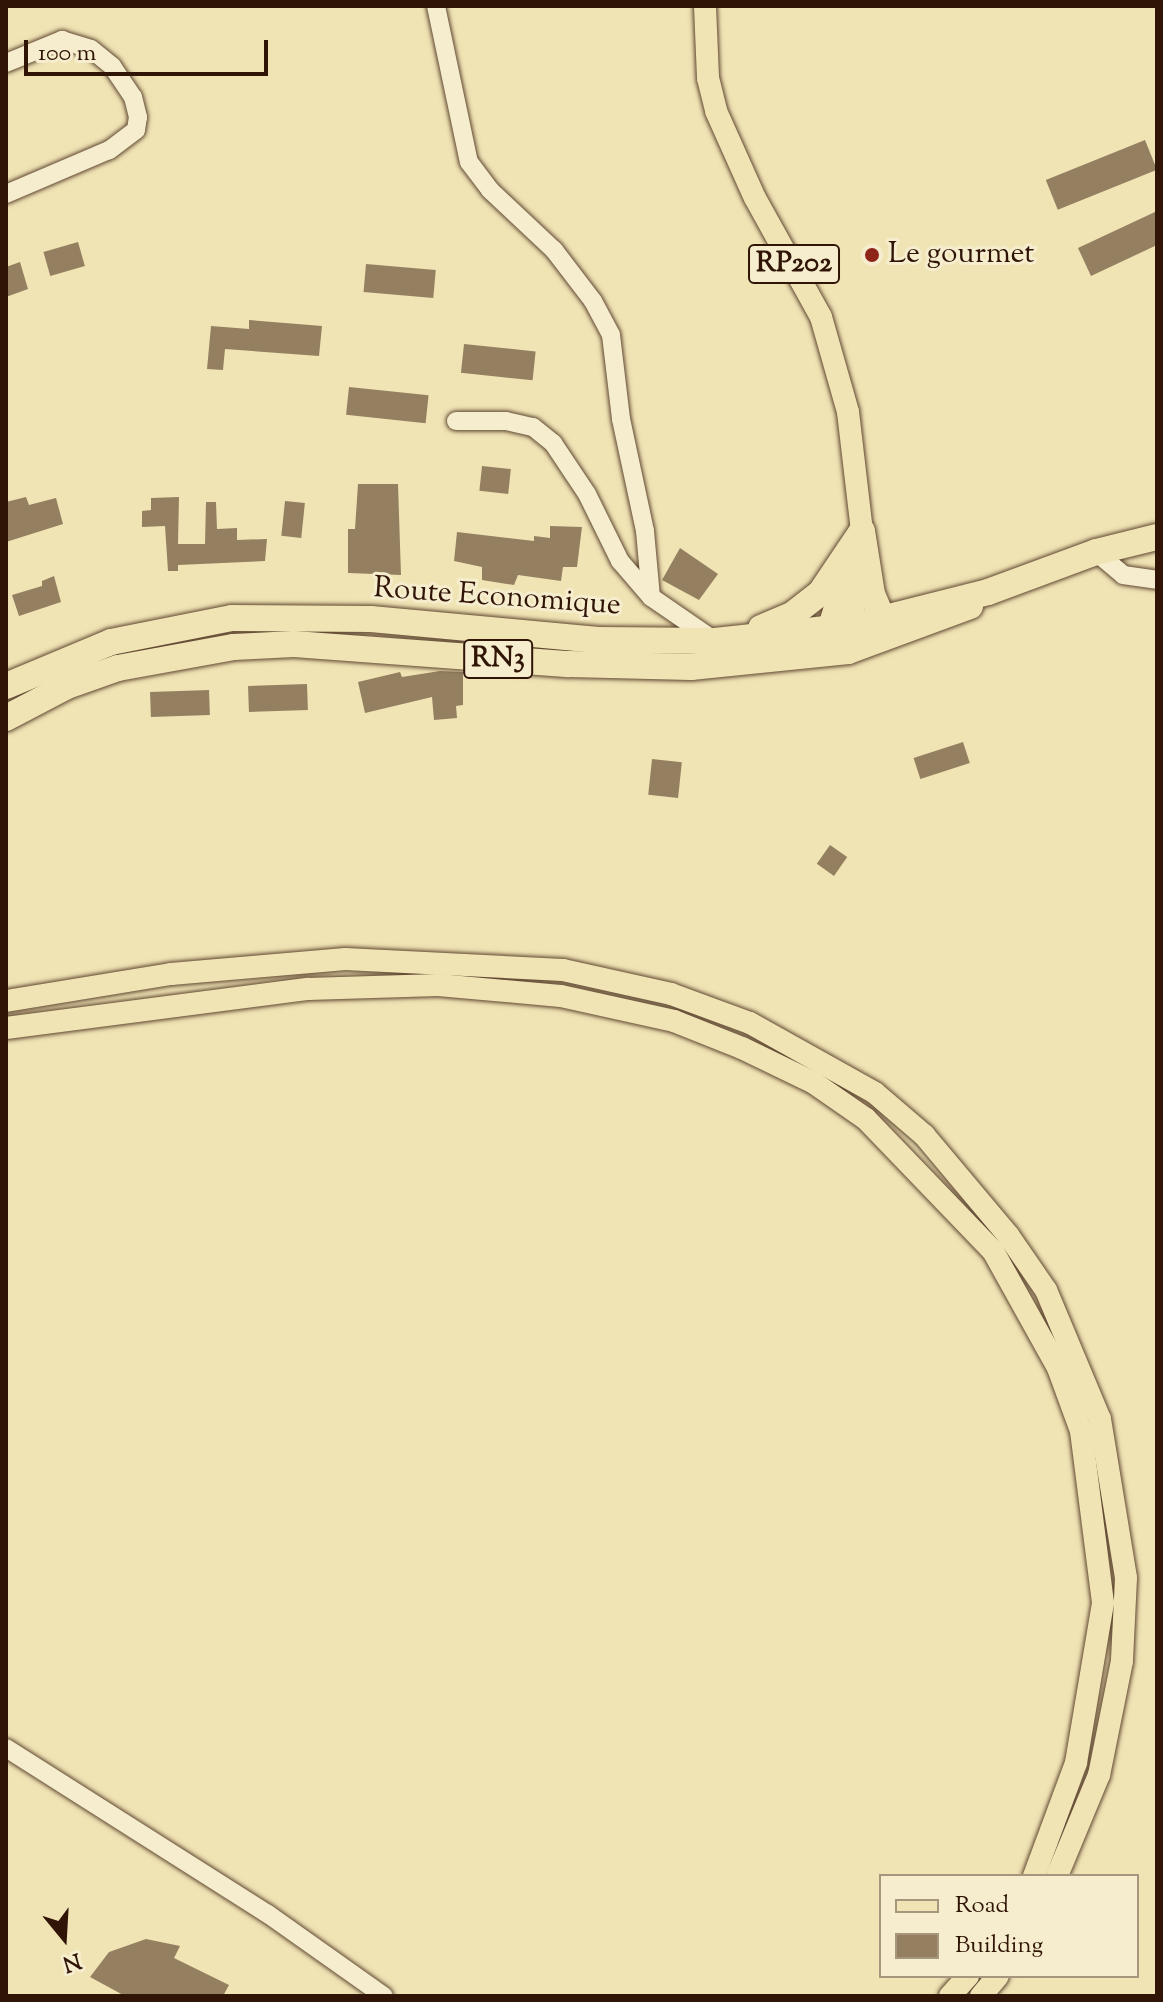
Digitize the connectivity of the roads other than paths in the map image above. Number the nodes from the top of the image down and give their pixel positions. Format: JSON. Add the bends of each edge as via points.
{"nodes":[{"id":1,"x":436,"y":6,"type":"edge"},
{"id":2,"x":705,"y":6,"type":"edge"},
{"id":3,"x":6,"y":63,"type":"edge"},
{"id":4,"x":6,"y":194,"type":"edge"},
{"id":5,"x":456,"y":421,"type":"dead end"},
{"id":6,"x":862,"y":531,"type":"junction"},
{"id":7,"x":1157,"y":537,"type":"edge"},
{"id":8,"x":1096,"y":552,"type":"junction"},
{"id":9,"x":1157,"y":580,"type":"edge"},
{"id":10,"x":988,"y":592,"type":"junction"},
{"id":11,"x":651,"y":597,"type":"junction"},
{"id":12,"x":883,"y":620,"type":"junction"},
{"id":13,"x":826,"y":628,"type":"junction"},
{"id":14,"x":569,"y":637,"type":"junction"},
{"id":15,"x":720,"y":640,"type":"junction"},
{"id":16,"x":841,"y":644,"type":"junction"},
{"id":17,"x":569,"y":664,"type":"junction"},
{"id":18,"x":6,"y":686,"type":"edge"},
{"id":19,"x":6,"y":718,"type":"edge"},
{"id":20,"x":6,"y":1001,"type":"edge"},
{"id":21,"x":6,"y":1028,"type":"edge"},
{"id":22,"x":6,"y":1748,"type":"edge"},
{"id":23,"x":1035,"y":1874,"type":"edge"},
{"id":24,"x":1058,"y":1874,"type":"edge"},
{"id":25,"x":966,"y":1978,"type":"edge"},
{"id":26,"x":996,"y":1978,"type":"edge"},
{"id":27,"x":384,"y":1996,"type":"edge"},
{"id":28,"x":950,"y":1996,"type":"edge"},
{"id":29,"x":981,"y":1996,"type":"edge"}],
"edges":[{"from":1,"to":11,"type":"street","via":[[469,162],[490,190],[554,250],[611,335],[621,419],[645,531]]},
{"from":2,"to":6,"type":"main road","number":"RP202","via":[[707,64],[716,111],[755,198],[803,278],[835,358],[857,459]]},
{"from":3,"to":4,"type":"street","via":[[62,40],[91,49],[119,76],[138,117],[136,130],[109,150]]},
{"from":5,"to":11,"type":"street","via":[[533,427],[553,443],[587,494],[620,561]]},
{"from":6,"to":12,"type":"highway","via":[[872,594]]},
{"from":6,"to":13,"type":"main road"},
{"from":6,"to":15,"type":"highway","via":[[840,568],[792,615]]},
{"from":6,"to":16,"type":"main road"},
{"from":7,"to":8,"type":"highway","name":"Route Economique","number":"RN3"},
{"from":8,"to":9,"type":"street","via":[[1123,575]]},
{"from":8,"to":10,"type":"highway","name":"Route Economique","number":"RN3"},
{"from":10,"to":12,"type":"highway","name":"Route Economique","number":"RN3","via":[[956,596]]},
{"from":10,"to":16,"type":"highway","name":"Route Economique","number":"RN3","via":[[967,609],[919,629]]},
{"from":11,"to":15,"type":"street"},
{"from":12,"to":16,"type":"highway","name":"Route Economique","number":"RN3"},
{"from":13,"to":15,"type":"highway","name":"Route Economique","number":"RN3"},
{"from":13,"to":16,"type":"highway","name":"Route Economique","number":"RN3"},
{"from":14,"to":15,"type":"highway","name":"Route Economique","number":"RN3"},
{"from":14,"to":17,"type":"highway"},
{"from":14,"to":18,"type":"highway","name":"Route Economique","number":"RN3","via":[[371,619],[232,618],[111,642]]},
{"from":16,"to":17,"type":"highway","name":"Route Economique","number":"RN3","via":[[691,667]]},
{"from":17,"to":19,"type":"highway","name":"Route Economique","number":"RN3","via":[[294,644],[234,647],[118,668],[67,686]]},
{"from":20,"to":24,"type":"main road","via":[[171,974],[345,959],[563,970],[671,994],[750,1023],[875,1093],[924,1135],[1008,1235],[1046,1290],[1100,1419],[1121,1526],[1124,1649],[1114,1721],[1099,1775]]},
{"from":21,"to":23,"type":"main road","via":[[308,989],[438,985],[561,996],[674,1021],[742,1048],[814,1083],[866,1119],[993,1251],[1058,1368],[1081,1431],[1103,1603],[1076,1763]]},
{"from":22,"to":27,"type":"street","via":[[268,1914]]},
{"from":25,"to":28,"type":"main road"},
{"from":26,"to":29,"type":"main road"}]}
